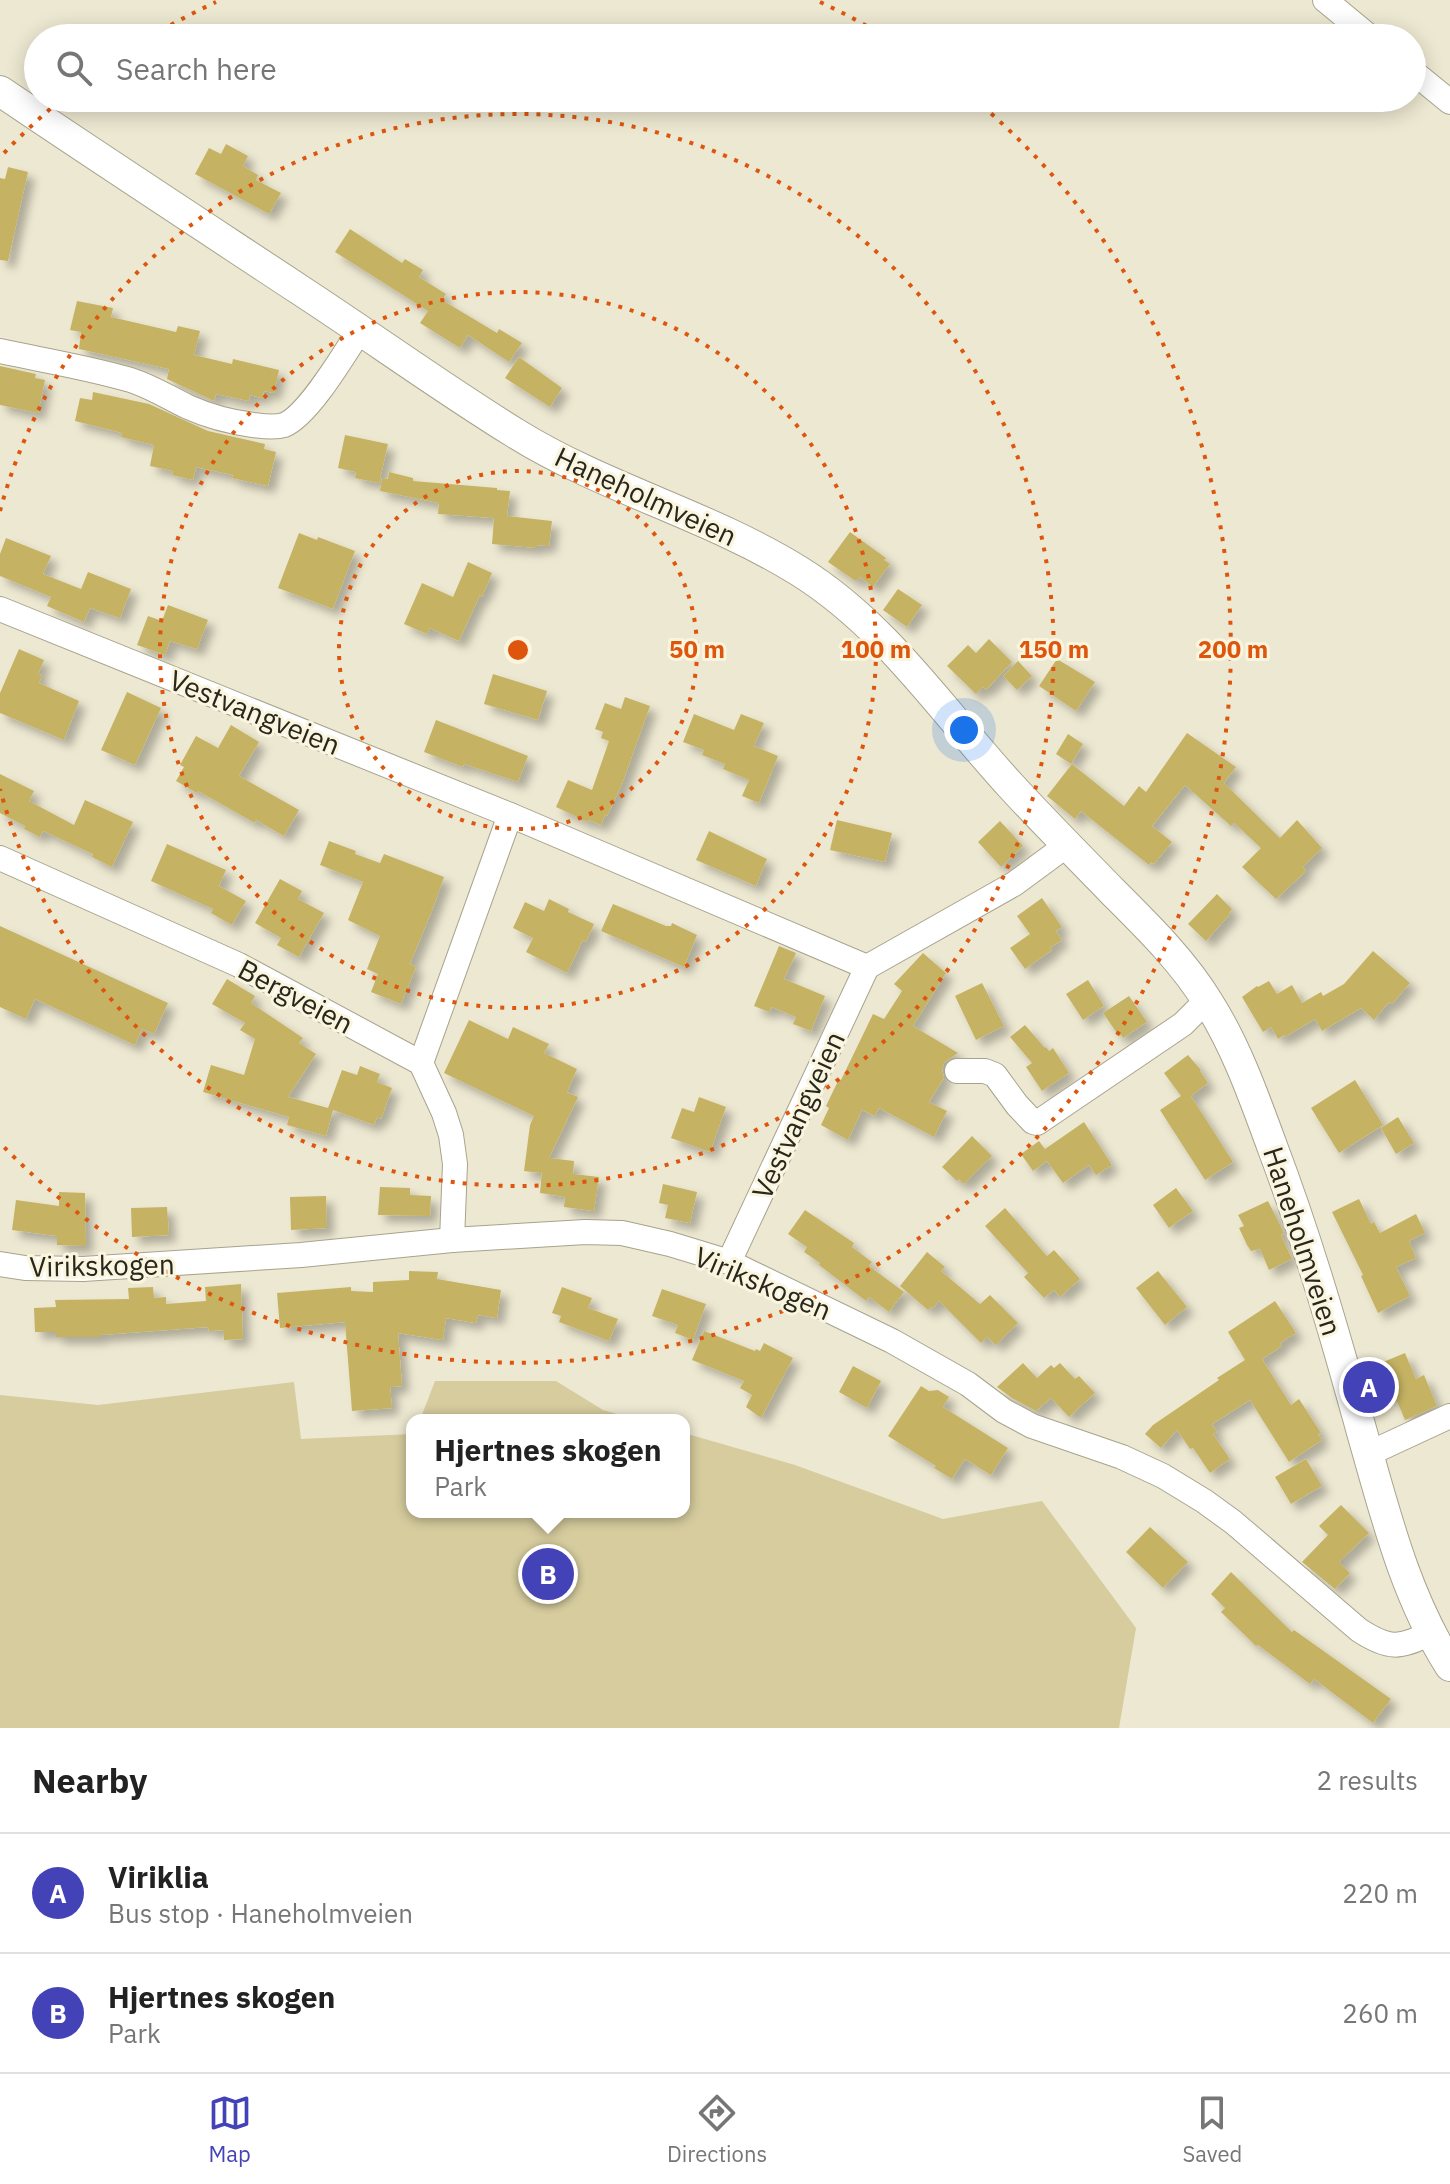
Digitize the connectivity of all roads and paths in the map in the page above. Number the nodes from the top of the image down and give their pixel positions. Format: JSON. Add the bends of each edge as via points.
{"nodes":[{"id":1,"x":1325,"y":0,"type":"edge"},
{"id":2,"x":1354,"y":24,"type":"edge"},
{"id":3,"x":1426,"y":82,"type":"edge"},
{"id":4,"x":0,"y":91,"type":"edge"},
{"id":5,"x":1450,"y":102,"type":"edge"},
{"id":6,"x":24,"y":107,"type":"edge"},
{"id":7,"x":31,"y":112,"type":"edge"},
{"id":8,"x":360,"y":330,"type":"junction"},
{"id":9,"x":0,"y":351,"type":"edge"},
{"id":10,"x":0,"y":609,"type":"edge"},
{"id":11,"x":510,"y":815,"type":"junction"},
{"id":12,"x":1067,"y":845,"type":"junction"},
{"id":13,"x":0,"y":858,"type":"edge"},
{"id":14,"x":867,"y":967,"type":"junction"},
{"id":15,"x":1207,"y":1000,"type":"junction"},
{"id":16,"x":421,"y":1063,"type":"junction"},
{"id":17,"x":957,"y":1071,"type":"dead end"},
{"id":18,"x":452,"y":1240,"type":"junction"},
{"id":19,"x":729,"y":1262,"type":"junction"},
{"id":20,"x":0,"y":1264,"type":"edge"},
{"id":21,"x":1450,"y":1416,"type":"edge"},
{"id":22,"x":1368,"y":1454,"type":"junction"},
{"id":23,"x":1430,"y":1633,"type":"junction"},
{"id":24,"x":1450,"y":1666,"type":"edge"}],
"edges":[{"from":1,"to":2,"type":"street"},
{"from":3,"to":5,"type":"street"},
{"from":4,"to":6,"type":"main road","name":"Haneholmveien"},
{"from":7,"to":8,"type":"main road","name":"Haneholmveien"},
{"from":8,"to":9,"type":"street","via":[[297,418],[268,427],[209,415],[125,378]]},
{"from":8,"to":12,"type":"main road","name":"Haneholmveien","via":[[522,438],[753,545],[827,591],[893,650]]},
{"from":10,"to":11,"type":"street","name":"Vestvangveien"},
{"from":11,"to":14,"type":"street","name":"Vestvangveien"},
{"from":11,"to":16,"type":"street"},
{"from":12,"to":14,"type":"street","via":[[1014,884]]},
{"from":12,"to":15,"type":"main road","name":"Haneholmveien","via":[[1154,933]]},
{"from":13,"to":16,"type":"street","name":"Bergveien","via":[[239,965]]},
{"from":14,"to":19,"type":"street","name":"Vestvangveien"},
{"from":15,"to":17,"type":"street","via":[[1183,1024],[1037,1123],[995,1075]]},
{"from":15,"to":22,"type":"main road","name":"Haneholmveien","via":[[1257,1105],[1306,1239]]},
{"from":16,"to":18,"type":"street","via":[[451,1135]]},
{"from":18,"to":19,"type":"street","name":"Virikskogen","via":[[622,1233]]},
{"from":18,"to":20,"type":"street","name":"Virikskogen","via":[[96,1268]]},
{"from":19,"to":23,"type":"street","name":"Virikskogen","via":[[931,1361],[1032,1426],[1163,1476],[1233,1522],[1371,1639],[1398,1645]]},
{"from":21,"to":22,"type":"street"},
{"from":22,"to":23,"type":"main road","name":"Haneholmveien","via":[[1406,1579]]},
{"from":23,"to":24,"type":"main road","name":"Haneholmveien"}]}
